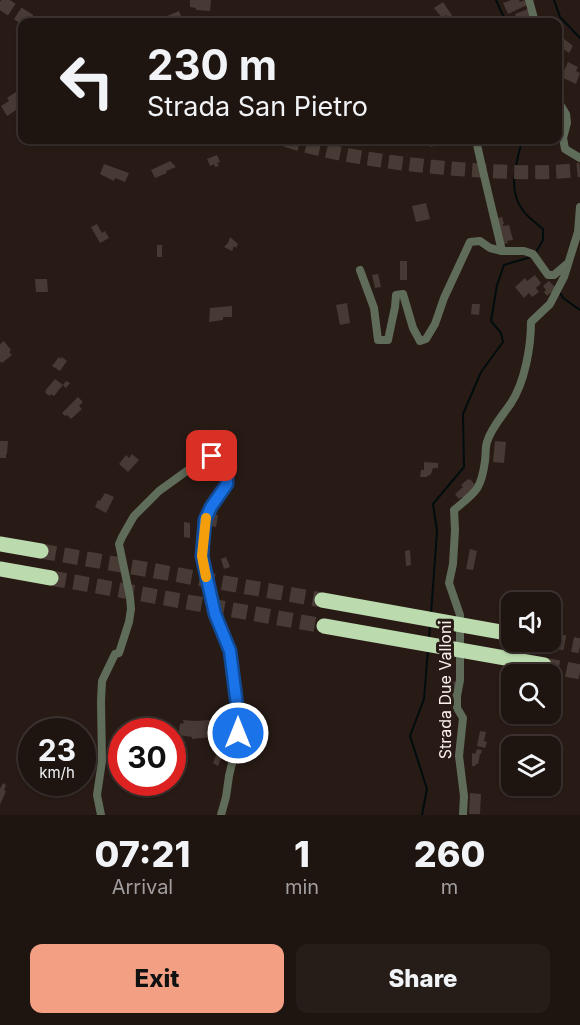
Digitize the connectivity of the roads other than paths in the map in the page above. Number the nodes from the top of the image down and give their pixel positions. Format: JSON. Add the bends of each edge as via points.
{"nodes":[{"id":1,"x":529,"y":0,"type":"edge"},
{"id":2,"x":534,"y":18,"type":"edge"},
{"id":3,"x":562,"y":108,"type":"edge"},
{"id":4,"x":477,"y":144,"type":"edge"},
{"id":5,"x":580,"y":158,"type":"edge"},
{"id":6,"x":580,"y":207,"type":"edge"},
{"id":7,"x":502,"y":250,"type":"junction"},
{"id":8,"x":569,"y":263,"type":"junction"},
{"id":9,"x":360,"y":270,"type":"dead end"},
{"id":10,"x":0,"y":544,"type":"edge"},
{"id":11,"x":41,"y":551,"type":"tunnel mouth"},
{"id":12,"x":0,"y":570,"type":"edge"},
{"id":13,"x":51,"y":578,"type":"tunnel mouth"},
{"id":14,"x":322,"y":600,"type":"tunnel mouth"},
{"id":15,"x":324,"y":626,"type":"tunnel mouth"},
{"id":16,"x":501,"y":631,"type":"edge"},
{"id":17,"x":538,"y":664,"type":"tunnel mouth"},
{"id":18,"x":101,"y":815,"type":"edge"},
{"id":19,"x":221,"y":815,"type":"edge"},
{"id":20,"x":463,"y":815,"type":"edge"}],
"edges":[{"from":1,"to":2,"type":"street"},
{"from":3,"to":5,"type":"street","via":[[567,123],[565,149]]},
{"from":4,"to":7,"type":"street"},
{"from":6,"to":8,"type":"street","name":"Strada Due Valloni"},
{"from":7,"to":8,"type":"street","via":[[533,254],[551,276]]},
{"from":7,"to":9,"type":"street","via":[[480,241],[470,242],[435,324],[426,339],[420,341],[403,294],[396,295],[388,340],[378,340],[374,308]]},
{"from":8,"to":20,"type":"street","name":"Strada Due Valloni","via":[[550,304],[531,322],[525,368],[513,401],[486,443],[478,490],[454,510],[449,583],[460,615],[457,708],[463,718],[459,756]]},
{"from":10,"to":11,"type":"highway"},
{"from":12,"to":13,"type":"highway"},
{"from":14,"to":16,"type":"highway","bridge":true},
{"from":15,"to":17,"type":"highway","bridge":true},
{"from":18,"to":19,"type":"street","via":[[97,795],[102,761],[102,681],[119,652],[131,609],[119,544],[134,516],[159,490],[212,456],[218,458],[227,472],[227,484],[205,520],[202,556],[215,614],[230,651],[239,721]]}]}
